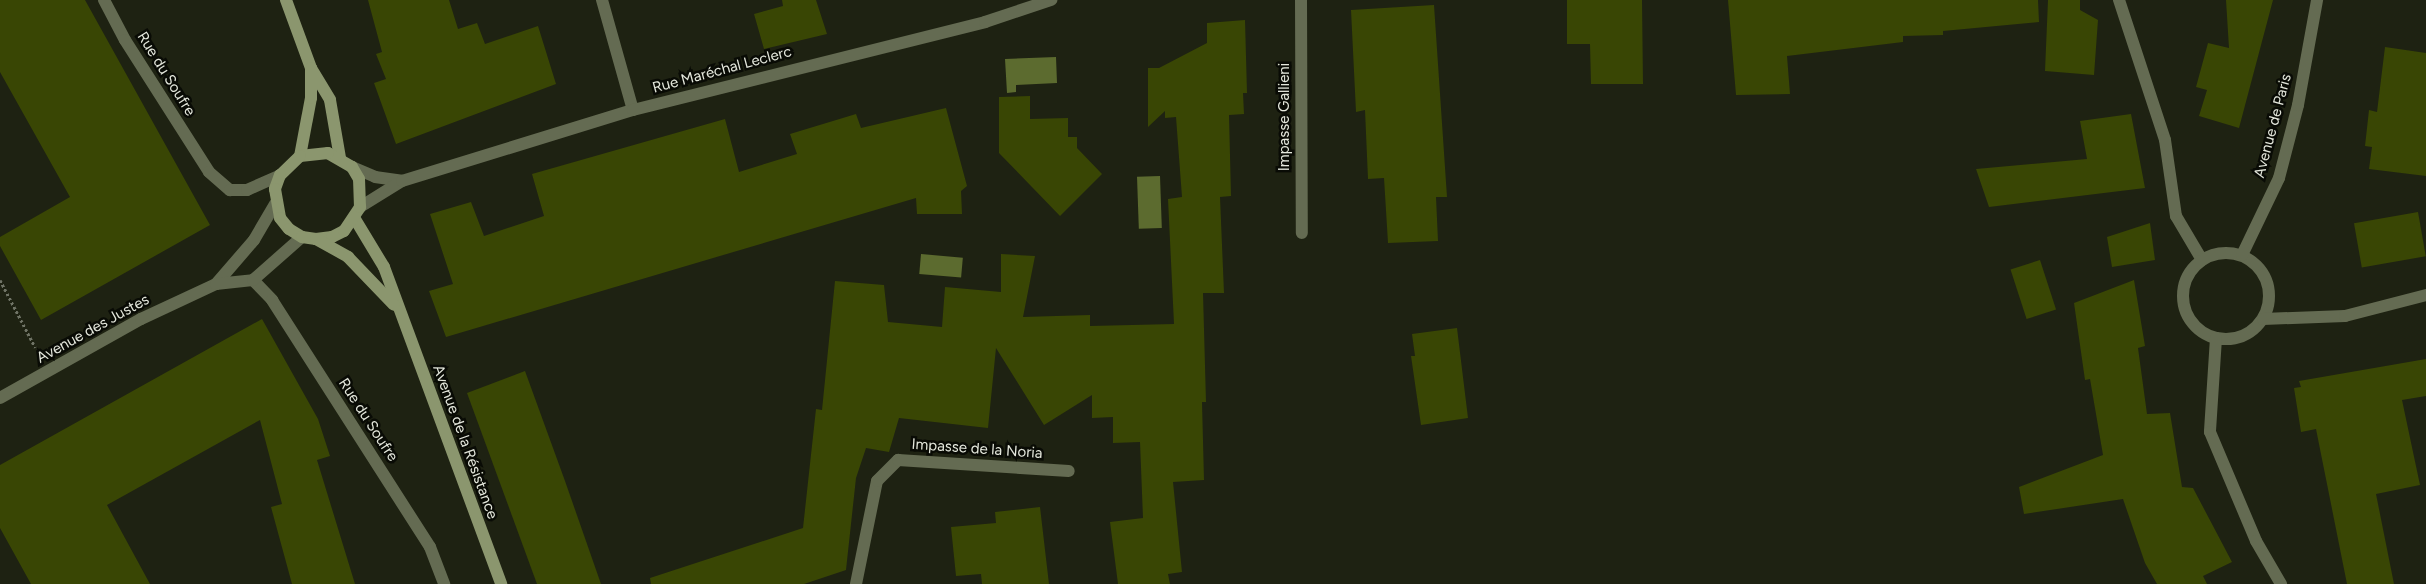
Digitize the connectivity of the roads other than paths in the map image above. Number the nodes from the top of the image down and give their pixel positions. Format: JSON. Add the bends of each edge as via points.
{"nodes":[{"id":1,"x":104,"y":0,"type":"edge"},
{"id":2,"x":286,"y":0,"type":"edge"},
{"id":3,"x":602,"y":0,"type":"edge"},
{"id":4,"x":1051,"y":0,"type":"edge"},
{"id":5,"x":1302,"y":0,"type":"edge"},
{"id":6,"x":2120,"y":0,"type":"edge"},
{"id":7,"x":2317,"y":0,"type":"edge"},
{"id":8,"x":311,"y":68,"type":"junction"},
{"id":9,"x":633,"y":110,"type":"junction"},
{"id":10,"x":300,"y":156,"type":"junction"},
{"id":11,"x":340,"y":158,"type":"junction"},
{"id":12,"x":352,"y":167,"type":"junction"},
{"id":13,"x":280,"y":174,"type":"junction"},
{"id":14,"x":402,"y":180,"type":"junction"},
{"id":15,"x":275,"y":204,"type":"junction"},
{"id":16,"x":360,"y":207,"type":"junction"},
{"id":17,"x":355,"y":219,"type":"junction"},
{"id":18,"x":1302,"y":233,"type":"dead end"},
{"id":19,"x":302,"y":237,"type":"junction"},
{"id":20,"x":316,"y":240,"type":"junction"},
{"id":21,"x":2242,"y":255,"type":"junction"},
{"id":22,"x":2202,"y":260,"type":"junction"},
{"id":23,"x":253,"y":280,"type":"junction"},
{"id":24,"x":216,"y":284,"type":"junction"},
{"id":25,"x":2426,"y":296,"type":"edge"},
{"id":26,"x":399,"y":311,"type":"junction"},
{"id":27,"x":2263,"y":319,"type":"junction"},
{"id":28,"x":2216,"y":338,"type":"junction"},
{"id":29,"x":0,"y":398,"type":"edge"},
{"id":30,"x":1069,"y":471,"type":"dead end"},
{"id":31,"x":444,"y":584,"type":"edge"},
{"id":32,"x":500,"y":584,"type":"edge"},
{"id":33,"x":856,"y":584,"type":"edge"},
{"id":34,"x":2281,"y":584,"type":"edge"}],
"edges":[{"from":1,"to":13,"type":"street","name":"Rue du Soufre","via":[[125,40],[209,172],[230,190],[247,190]]},
{"from":2,"to":8,"type":"main road"},
{"from":3,"to":9,"type":"street"},
{"from":4,"to":9,"type":"street","name":"Rue Maréchal Leclerc","via":[[985,22]]},
{"from":5,"to":18,"type":"street","name":"Impasse Gallieni"},
{"from":6,"to":22,"type":"street","via":[[2166,140],[2176,216]]},
{"from":7,"to":21,"type":"street","name":"Avenue de Paris","via":[[2298,105],[2279,178]]},
{"from":8,"to":10,"type":"main road","via":[[311,98]]},
{"from":8,"to":11,"type":"main road","via":[[330,100]]},
{"from":9,"to":14,"type":"street","name":"Rue Maréchal Leclerc"},
{"from":10,"to":11,"type":"main road","via":[[328,153]]},
{"from":10,"to":13,"type":"main road"},
{"from":11,"to":12,"type":"main road"},
{"from":12,"to":14,"type":"street","name":"Rue Maréchal Leclerc","via":[[375,177]]},
{"from":12,"to":16,"type":"main road","via":[[362,193]]},
{"from":13,"to":15,"type":"main road","via":[[275,188]]},
{"from":14,"to":16,"type":"street","name":"Rue Maréchal Leclerc"},
{"from":15,"to":19,"type":"main road","name":"Avenue de la Résistance","via":[[284,223]]},
{"from":15,"to":24,"type":"street","via":[[254,240]]},
{"from":16,"to":17,"type":"main road"},
{"from":17,"to":20,"type":"main road","via":[[332,238]]},
{"from":17,"to":26,"type":"main road","name":"Avenue de la Résistance","via":[[384,266]]},
{"from":19,"to":20,"type":"main road","name":"Avenue de la Résistance"},
{"from":19,"to":23,"type":"street"},
{"from":20,"to":26,"type":"main road","name":"Avenue de la Résistance","via":[[348,257]]},
{"from":21,"to":22,"type":"street","via":[[2228,252]]},
{"from":21,"to":27,"type":"street","via":[[2253,261],[2268,282],[2268,308]]},
{"from":22,"to":28,"type":"street","via":[[2185,282],[2185,311],[2192,324]]},
{"from":23,"to":24,"type":"street"},
{"from":23,"to":31,"type":"street","name":"Rue du Soufre","via":[[272,300],[430,547]]},
{"from":24,"to":29,"type":"street","name":"Avenue des Justes","via":[[141,319]]},
{"from":25,"to":27,"type":"street","via":[[2345,316]]},
{"from":26,"to":32,"type":"main road","name":"Avenue de la Résistance"},
{"from":27,"to":28,"type":"street","via":[[2243,336]]},
{"from":28,"to":34,"type":"street","via":[[2210,432],[2256,541]]},
{"from":30,"to":33,"type":"street","name":"Impasse de la Noria","via":[[898,460],[877,481]]}]}
